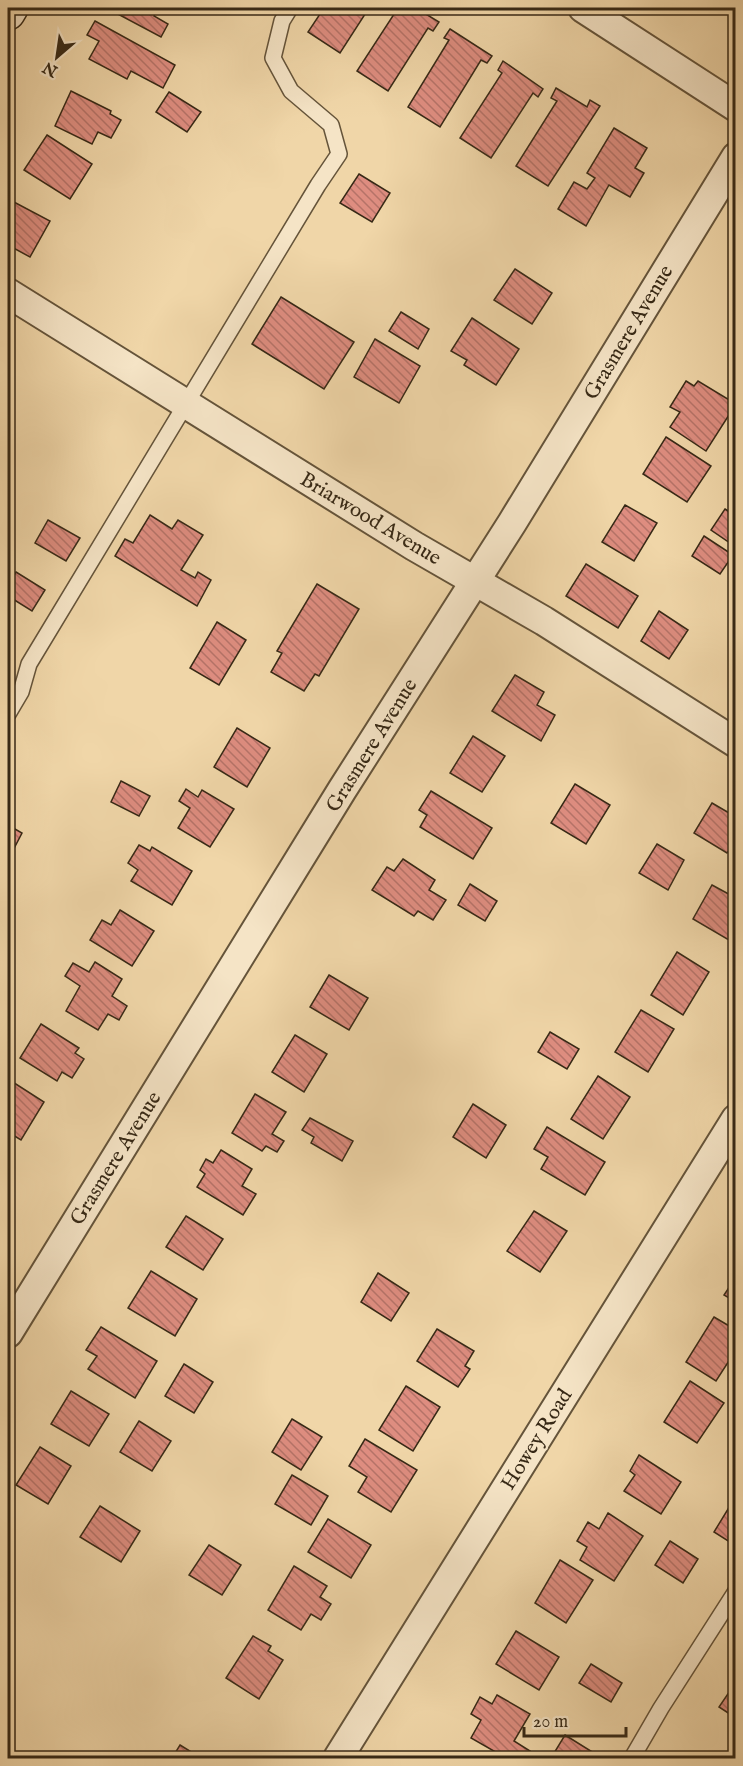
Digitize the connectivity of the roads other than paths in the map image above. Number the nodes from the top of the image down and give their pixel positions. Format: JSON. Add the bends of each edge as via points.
{"nodes":[{"id":1,"x":11,"y":8,"type":"edge"},
{"id":2,"x":290,"y":8,"type":"edge"},
{"id":3,"x":583,"y":8,"type":"edge"},
{"id":4,"x":8,"y":13,"type":"edge"},
{"id":5,"x":735,"y":107,"type":"edge"},
{"id":6,"x":735,"y":157,"type":"edge"},
{"id":7,"x":8,"y":293,"type":"edge"},
{"id":8,"x":186,"y":404,"type":"junction"},
{"id":9,"x":475,"y":581,"type":"junction"},
{"id":10,"x":8,"y":714,"type":"edge"},
{"id":11,"x":735,"y":743,"type":"edge"},
{"id":12,"x":735,"y":1119,"type":"edge"},
{"id":13,"x":8,"y":1333,"type":"edge"},
{"id":14,"x":735,"y":1592,"type":"edge"},
{"id":15,"x":338,"y":1758,"type":"edge"},
{"id":16,"x":632,"y":1758,"type":"edge"}],
"edges":[{"from":1,"to":4,"type":"street"},
{"from":2,"to":8,"type":"lane","via":[[282,21],[273,58],[291,91],[331,125],[339,154]]},
{"from":3,"to":5,"type":"street"},
{"from":6,"to":9,"type":"street","name":"Grasmere Avenue"},
{"from":7,"to":8,"type":"street","name":"Briarwood Avenue"},
{"from":8,"to":9,"type":"street","name":"Briarwood Avenue"},
{"from":8,"to":10,"type":"lane","via":[[29,663],[21,692]]},
{"from":9,"to":11,"type":"street","name":"Briarwood Avenue"},
{"from":9,"to":13,"type":"street","name":"Grasmere Avenue"},
{"from":12,"to":15,"type":"street","name":"Howey Road"},
{"from":14,"to":16,"type":"lane"}]}
